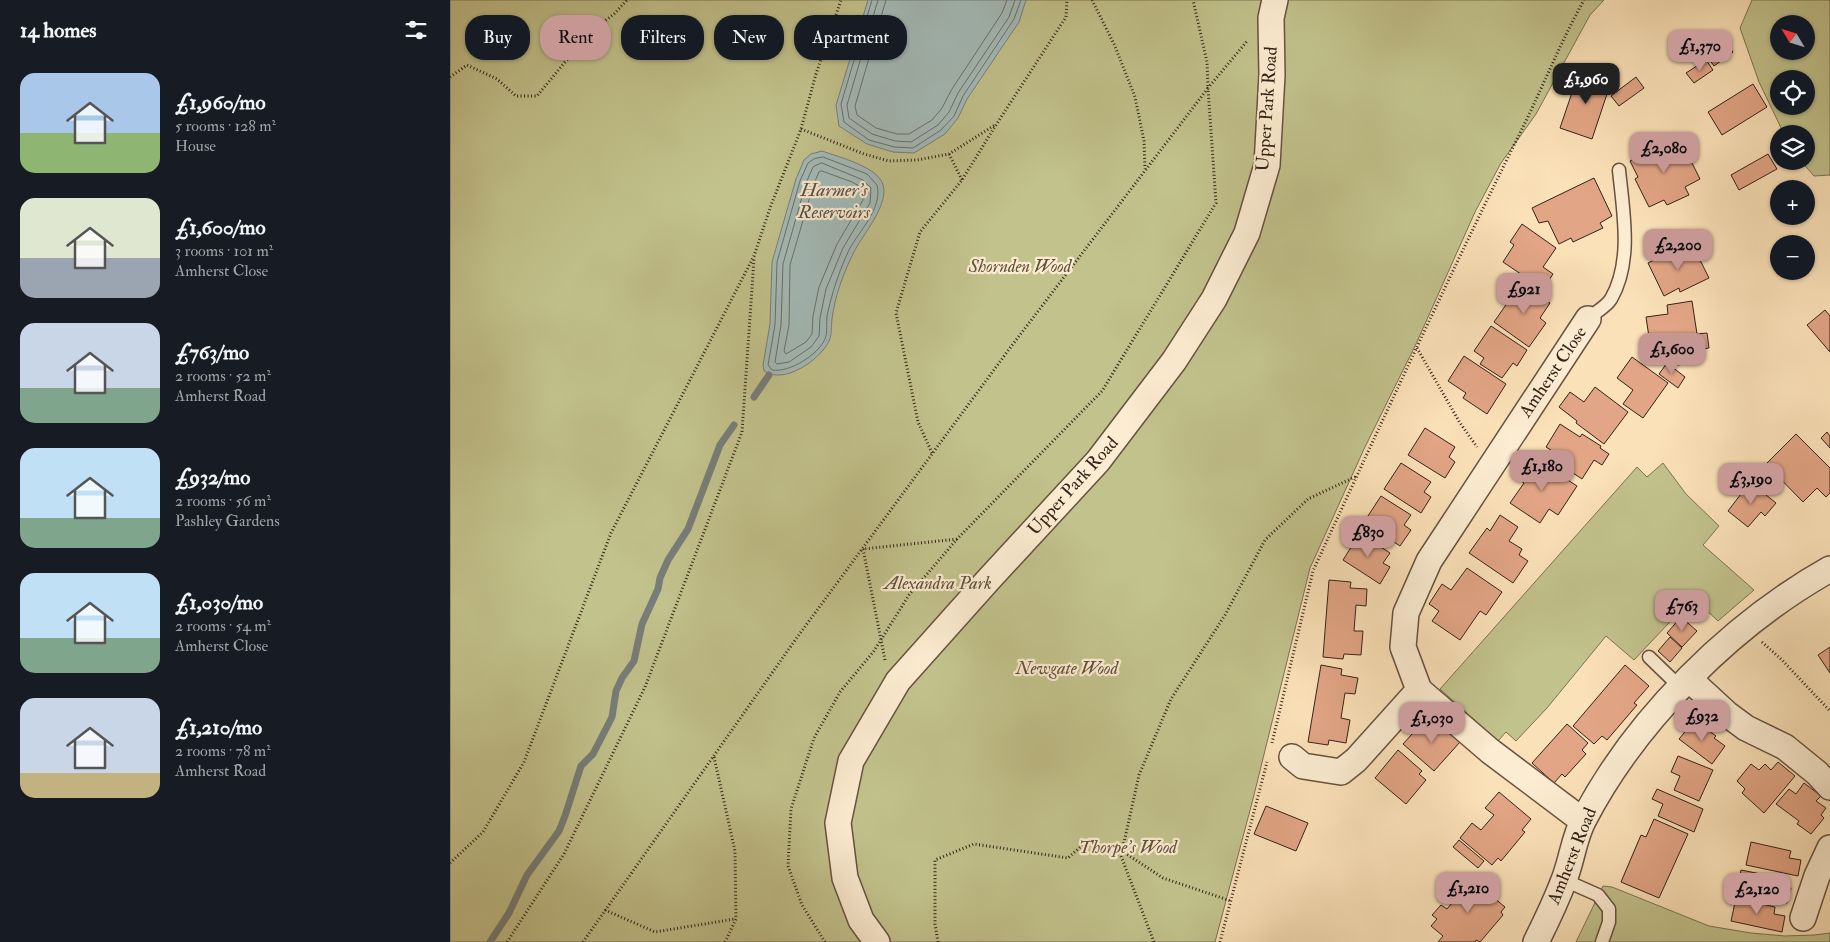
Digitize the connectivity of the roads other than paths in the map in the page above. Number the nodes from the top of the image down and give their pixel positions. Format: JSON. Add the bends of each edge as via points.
{"nodes":[{"id":1,"x":1274,"y":0,"type":"edge"},
{"id":2,"x":1619,"y":170,"type":"dead end"},
{"id":3,"x":1588,"y":319,"type":"joint"},
{"id":4,"x":1830,"y":569,"type":"edge"},
{"id":5,"x":1648,"y":657,"type":"dead end"},
{"id":6,"x":1685,"y":683,"type":"junction"},
{"id":7,"x":1420,"y":690,"type":"junction"},
{"id":8,"x":1277,"y":755,"type":"road end"},
{"id":9,"x":1830,"y":787,"type":"edge"},
{"id":10,"x":1583,"y":821,"type":"junction"},
{"id":11,"x":1830,"y":848,"type":"edge"},
{"id":12,"x":1564,"y":880,"type":"junction"},
{"id":13,"x":1803,"y":918,"type":"dead end"},
{"id":14,"x":877,"y":942,"type":"edge"},
{"id":15,"x":1536,"y":942,"type":"edge"},
{"id":16,"x":1602,"y":942,"type":"edge"}],
"edges":[{"from":1,"to":14,"type":"street","name":"Upper Park Road","via":[[1267,165],[1247,233],[1214,298],[1174,361],[1098,461],[898,681],[851,761],[838,823],[845,878],[861,920]]},
{"from":2,"to":3,"type":"lane","via":[[1626,244],[1610,300]]},
{"from":3,"to":7,"type":"street","name":"Amherst Close","via":[[1429,562],[1406,613],[1403,647]]},
{"from":4,"to":6,"type":"street","name":"Amherst Road","via":[[1743,627]]},
{"from":5,"to":6,"type":"lane"},
{"from":6,"to":9,"type":"street","via":[[1746,728],[1785,747]]},
{"from":6,"to":10,"type":"street","name":"Amherst Road","via":[[1612,771]]},
{"from":7,"to":8,"type":"street","via":[[1341,772],[1303,766]]},
{"from":7,"to":10,"type":"street","name":"Amherst Close","via":[[1490,751]]},
{"from":10,"to":12,"type":"street","name":"Amherst Road"},
{"from":11,"to":13,"type":"street"},
{"from":12,"to":15,"type":"street","name":"Amherst Road"},
{"from":12,"to":16,"type":"lane","via":[[1598,895],[1609,909],[1609,922]]}]}
